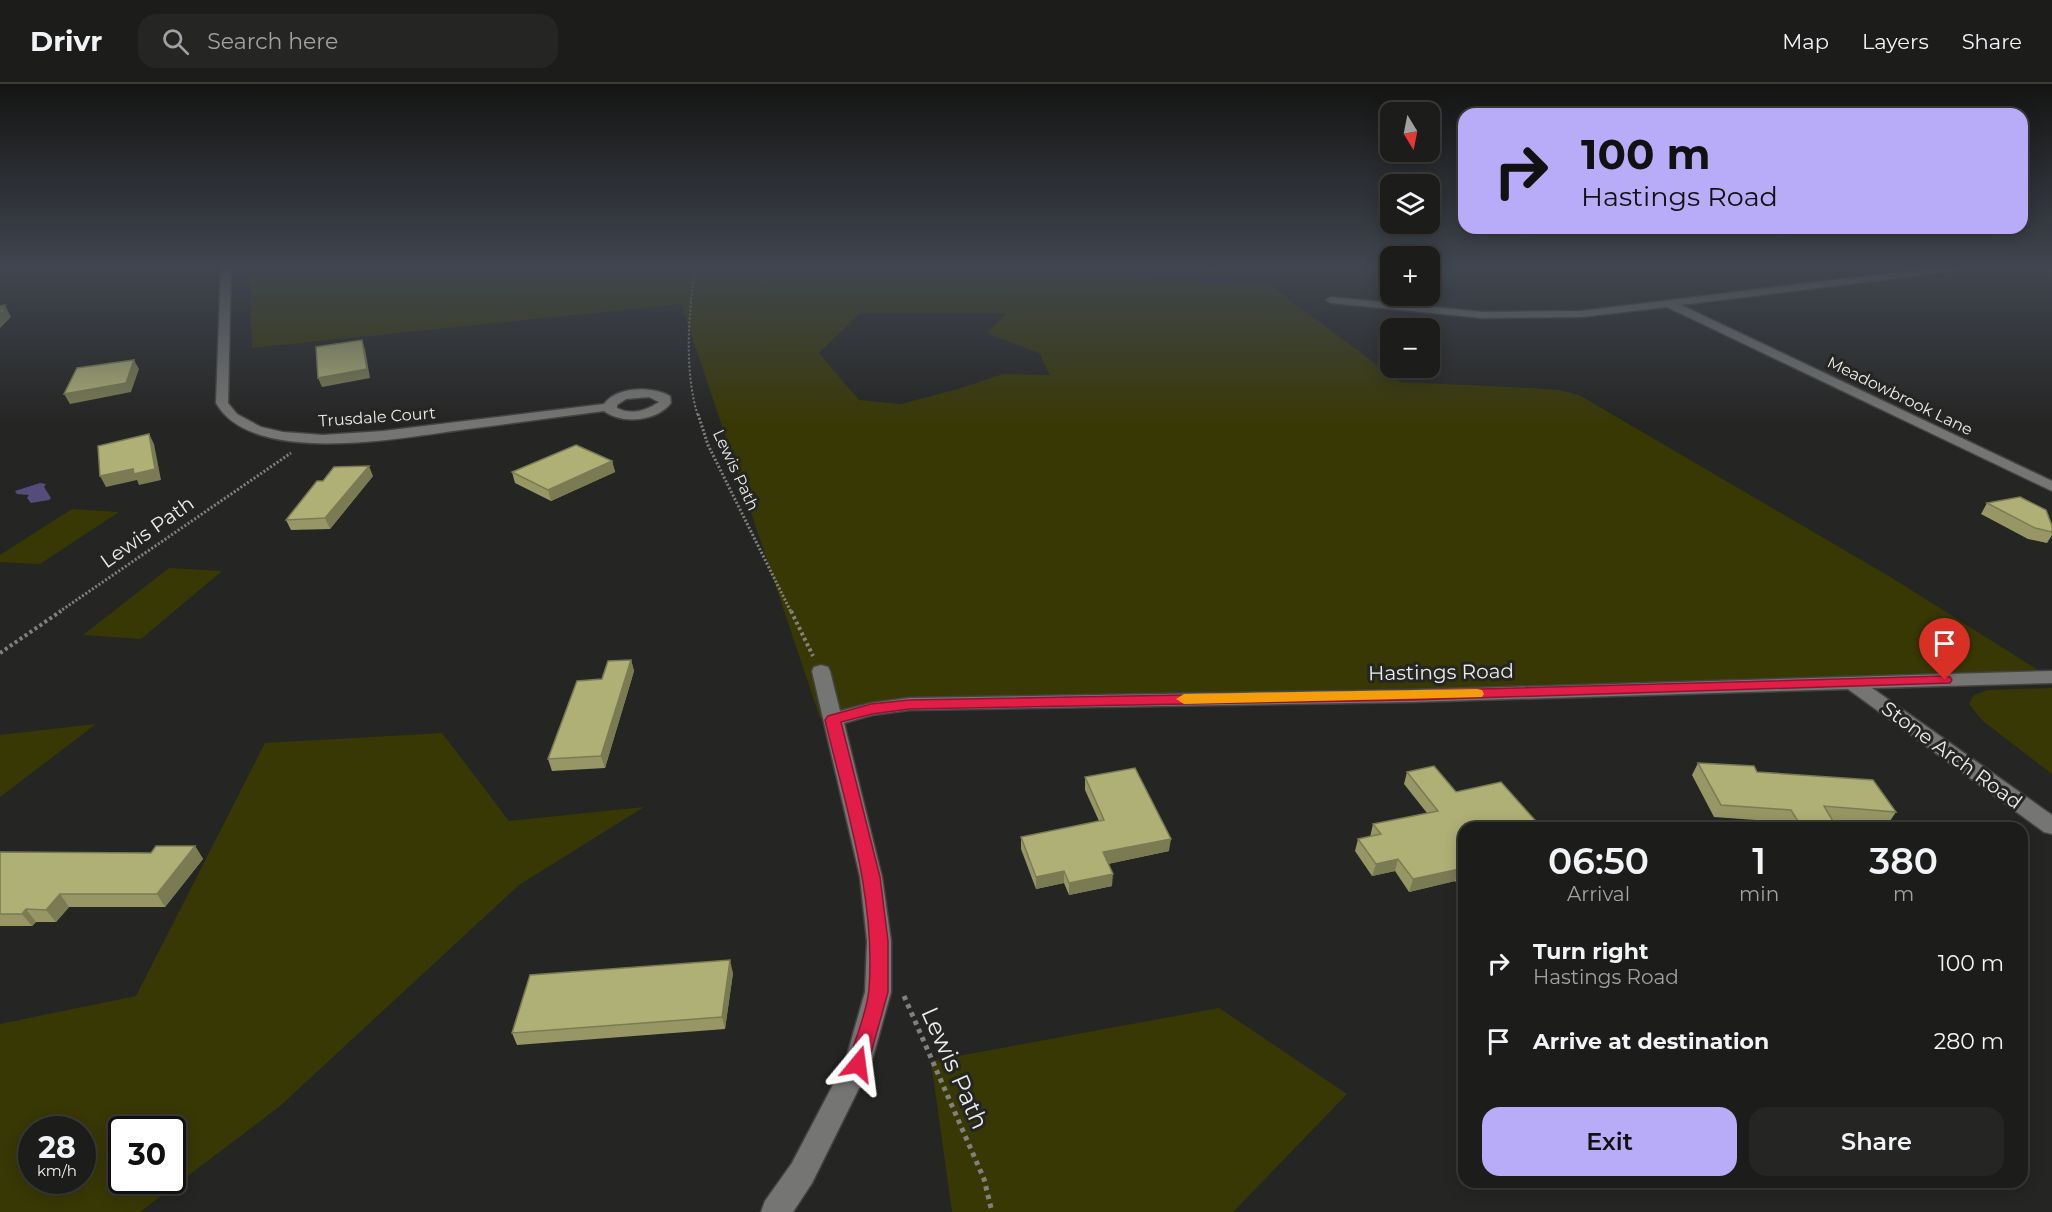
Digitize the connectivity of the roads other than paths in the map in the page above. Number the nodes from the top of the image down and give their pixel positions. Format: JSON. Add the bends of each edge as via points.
{"nodes":[{"id":1,"x":224,"y":319,"type":"edge"},
{"id":2,"x":1701,"y":319,"type":"edge"},
{"id":3,"x":609,"y":406,"type":"dead end"},
{"id":4,"x":2052,"y":487,"type":"edge"},
{"id":5,"x":821,"y":671,"type":"road end"},
{"id":6,"x":2052,"y":677,"type":"edge"},
{"id":7,"x":1852,"y":683,"type":"junction"},
{"id":8,"x":833,"y":720,"type":"junction"},
{"id":9,"x":2052,"y":826,"type":"edge"},
{"id":10,"x":776,"y":1212,"type":"edge"}],
"edges":[{"from":1,"to":3,"type":"street","name":"Trusdale Court","via":[[222,403],[226,412],[261,431],[282,436],[352,438]]},
{"from":2,"to":4,"type":"street","name":"Meadowbrook Lane"},
{"from":5,"to":8,"type":"street"},
{"from":6,"to":7,"type":"street","name":"Hastings Road"},
{"from":7,"to":8,"type":"street","name":"Hastings Road","via":[[1411,696],[909,704]]},
{"from":7,"to":9,"type":"street","name":"Stone Arch Road"},
{"from":8,"to":10,"type":"street","via":[[871,877],[879,941],[878,992],[858,1064],[802,1173]]}]}
